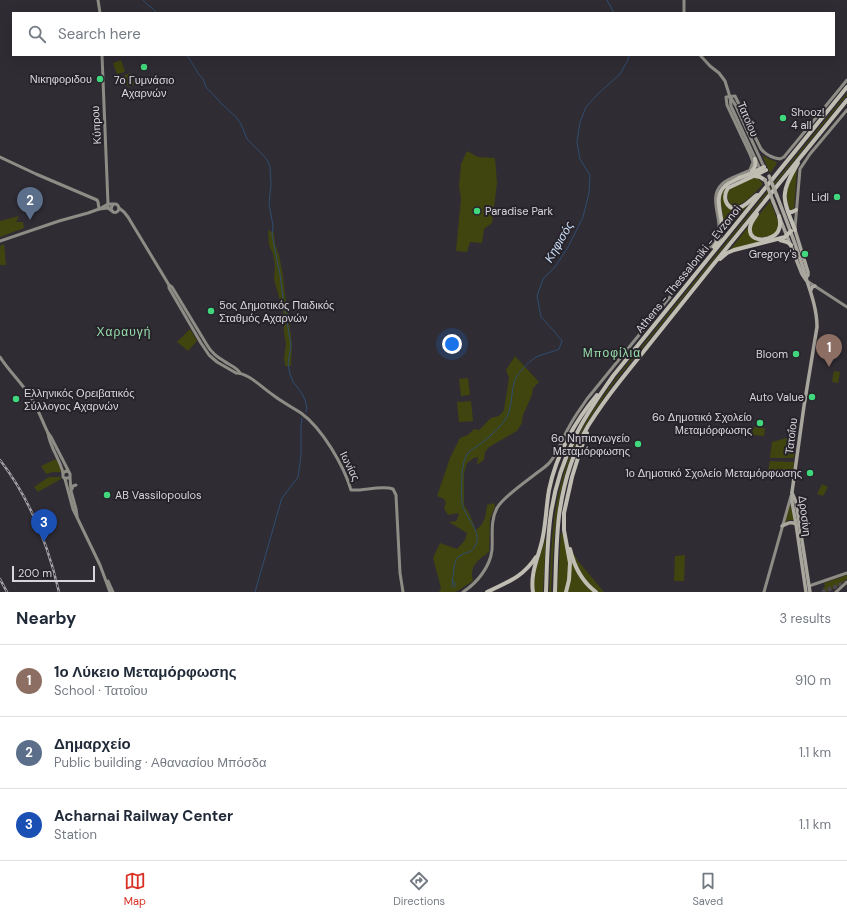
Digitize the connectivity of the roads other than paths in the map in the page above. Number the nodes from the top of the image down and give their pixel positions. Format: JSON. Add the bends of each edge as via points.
{"nodes":[{"id":1,"x":98,"y":0,"type":"edge"},
{"id":2,"x":684,"y":0,"type":"edge"},
{"id":3,"x":100,"y":12,"type":"edge"},
{"id":4,"x":684,"y":12,"type":"edge"},
{"id":5,"x":102,"y":56,"type":"edge"},
{"id":6,"x":701,"y":56,"type":"edge"},
{"id":7,"x":847,"y":80,"type":"edge"},
{"id":8,"x":847,"y":87,"type":"edge"},
{"id":9,"x":730,"y":96,"type":"junction"},
{"id":10,"x":847,"y":100,"type":"edge"},
{"id":11,"x":847,"y":110,"type":"edge"},
{"id":12,"x":804,"y":152,"type":"junction"},
{"id":13,"x":0,"y":157,"type":"edge"},
{"id":14,"x":755,"y":159,"type":"junction"},
{"id":15,"x":763,"y":170,"type":"junction"},
{"id":16,"x":750,"y":175,"type":"junction"},
{"id":17,"x":765,"y":180,"type":"junction"},
{"id":18,"x":763,"y":190,"type":"junction"},
{"id":19,"x":110,"y":205,"type":"junction"},
{"id":20,"x":760,"y":206,"type":"junction"},
{"id":21,"x":119,"y":208,"type":"junction"},
{"id":22,"x":99,"y":209,"type":"junction"},
{"id":23,"x":796,"y":210,"type":"junction"},
{"id":24,"x":114,"y":212,"type":"junction"},
{"id":25,"x":789,"y":212,"type":"junction"},
{"id":26,"x":127,"y":215,"type":"junction"},
{"id":27,"x":779,"y":216,"type":"junction"},
{"id":28,"x":793,"y":231,"type":"junction"},
{"id":29,"x":787,"y":236,"type":"junction"},
{"id":30,"x":777,"y":240,"type":"junction"},
{"id":31,"x":0,"y":241,"type":"edge"},
{"id":32,"x":791,"y":246,"type":"junction"},
{"id":33,"x":705,"y":263,"type":"junction"},
{"id":34,"x":712,"y":266,"type":"junction"},
{"id":35,"x":807,"y":279,"type":"junction"},
{"id":36,"x":815,"y":286,"type":"junction"},
{"id":37,"x":810,"y":291,"type":"junction"},
{"id":38,"x":847,"y":307,"type":"edge"},
{"id":39,"x":0,"y":356,"type":"edge"},
{"id":40,"x":613,"y":376,"type":"junction"},
{"id":41,"x":588,"y":426,"type":"junction"},
{"id":42,"x":48,"y":433,"type":"junction"},
{"id":43,"x":69,"y":472,"type":"junction"},
{"id":44,"x":63,"y":473,"type":"junction"},
{"id":45,"x":70,"y":477,"type":"junction"},
{"id":46,"x":65,"y":479,"type":"junction"},
{"id":47,"x":76,"y":485,"type":"dead end"},
{"id":48,"x":71,"y":491,"type":"junction"},
{"id":49,"x":792,"y":492,"type":"junction"},
{"id":50,"x":77,"y":517,"type":"junction"},
{"id":51,"x":796,"y":524,"type":"junction"},
{"id":52,"x":782,"y":526,"type":"junction"},
{"id":53,"x":564,"y":527,"type":"junction"},
{"id":54,"x":538,"y":553,"type":"junction"},
{"id":55,"x":847,"y":569,"type":"edge"},
{"id":56,"x":846,"y":574,"type":"edge"},
{"id":57,"x":847,"y":582,"type":"edge"},
{"id":58,"x":807,"y":589,"type":"edge"},
{"id":59,"x":112,"y":592,"type":"edge"},
{"id":60,"x":403,"y":592,"type":"edge"},
{"id":61,"x":463,"y":592,"type":"edge"},
{"id":62,"x":487,"y":592,"type":"edge"},
{"id":63,"x":533,"y":592,"type":"edge"},
{"id":64,"x":546,"y":592,"type":"edge"},
{"id":65,"x":555,"y":592,"type":"edge"},
{"id":66,"x":566,"y":592,"type":"edge"},
{"id":67,"x":596,"y":592,"type":"edge"},
{"id":68,"x":764,"y":592,"type":"edge"},
{"id":69,"x":836,"y":592,"type":"edge"}],
"edges":[{"from":1,"to":3,"type":"street"},
{"from":2,"to":4,"type":"street"},
{"from":5,"to":19,"type":"street","name":"Κύπρου"},
{"from":6,"to":9,"type":"street","name":"Τατοΐου","via":[[723,77]]},
{"from":7,"to":9,"type":"street","via":[[780,159],[763,151],[735,96]]},
{"from":8,"to":18,"type":"highway","name":"Athens - Thessaloniki - Evzonoi"},
{"from":9,"to":14,"type":"street","name":"Τατοΐου","via":[[731,106]]},
{"from":9,"to":15,"type":"street","name":"Τατοΐου"},
{"from":9,"to":61,"type":"street","via":[[726,97],[726,103],[752,159],[752,166],[748,171],[727,180],[719,188],[716,196],[719,226],[713,244],[587,399],[574,417],[550,462],[506,497],[497,509],[493,521],[492,551],[486,567],[470,588]]},
{"from":10,"to":12,"type":"highway","name":"Athens - Thessaloniki - Evzonoi"},
{"from":11,"to":23,"type":"street","via":[[801,165]]},
{"from":12,"to":20,"type":"highway","name":"Athens - Thessaloniki - Evzonoi"},
{"from":12,"to":25,"type":"highway","via":[[784,193]]},
{"from":13,"to":22,"type":"street","via":[[97,200]]},
{"from":14,"to":15,"type":"street","name":"Τατοΐου"},
{"from":14,"to":16,"type":"highway","via":[[755,168]]},
{"from":15,"to":16,"type":"highway"},
{"from":15,"to":17,"type":"main road","name":"Τατοΐου"},
{"from":15,"to":28,"type":"main road","name":"Τατοΐου","bridge":true,"via":[[769,176]]},
{"from":16,"to":17,"type":"highway"},
{"from":16,"to":18,"type":"highway","via":[[728,188],[725,196],[728,205],[734,208],[741,207]]},
{"from":16,"to":33,"type":"highway","via":[[728,183],[721,191],[721,232]]},
{"from":17,"to":27,"type":"main road","name":"Τατοΐου","bridge":true},
{"from":18,"to":33,"type":"highway","name":"Athens - Thessaloniki - Evzonoi"},
{"from":19,"to":21,"type":"street","name":"Ιωνίας","via":[[117,205]]},
{"from":19,"to":22,"type":"street"},
{"from":19,"to":24,"type":"street"},
{"from":19,"to":24,"type":"street"},
{"from":20,"to":27,"type":"highway","via":[[750,225],[750,233],[755,238],[765,239],[777,233],[780,228]]},
{"from":20,"to":34,"type":"highway","name":"Athens - Thessaloniki - Evzonoi"},
{"from":21,"to":24,"type":"street"},
{"from":21,"to":26,"type":"street","name":"Ιωνίας"},
{"from":22,"to":31,"type":"street"},
{"from":23,"to":25,"type":"highway"},
{"from":23,"to":28,"type":"street"},
{"from":24,"to":26,"type":"street"},
{"from":25,"to":28,"type":"highway"},
{"from":26,"to":60,"type":"street","name":"Ιωνίας","via":[[212,352],[240,373],[258,382],[318,428],[339,463],[351,490],[393,489],[396,495]]},
{"from":27,"to":29,"type":"main road","name":"Τατοΐου"},
{"from":28,"to":29,"type":"highway"},
{"from":28,"to":35,"type":"main road","name":"Τατοΐου","via":[[808,272]]},
{"from":29,"to":30,"type":"highway"},
{"from":29,"to":32,"type":"main road","name":"Τατοΐου"},
{"from":30,"to":32,"type":"highway","via":[[785,241]]},
{"from":30,"to":34,"type":"highway","via":[[731,252]]},
{"from":32,"to":35,"type":"main road","name":"Τατοΐου","via":[[802,274]]},
{"from":33,"to":40,"type":"highway","name":"Athens - Thessaloniki - Evzonoi"},
{"from":34,"to":41,"type":"highway","name":"Athens - Thessaloniki - Evzonoi","via":[[620,381]]},
{"from":35,"to":36,"type":"street"},
{"from":35,"to":37,"type":"main road","name":"Τατοΐου"},
{"from":36,"to":37,"type":"main road"},
{"from":36,"to":38,"type":"street"},
{"from":37,"to":49,"type":"main road","name":"Τατοΐου","via":[[816,313],[816,327]]},
{"from":39,"to":42,"type":"street","via":[[32,400]]},
{"from":40,"to":54,"type":"highway","via":[[579,419],[558,460],[549,488],[543,537]]},
{"from":40,"to":64,"type":"highway","name":"Athens - Thessaloniki - Evzonoi","via":[[587,414],[563,463],[551,514]]},
{"from":41,"to":53,"type":"highway","via":[[568,494]]},
{"from":41,"to":65,"type":"highway","name":"Athens - Thessaloniki - Evzonoi","via":[[574,457],[562,500]]},
{"from":42,"to":43,"type":"street"},
{"from":42,"to":44,"type":"street","via":[[48,439]]},
{"from":43,"to":44,"type":"street"},
{"from":43,"to":45,"type":"street"},
{"from":44,"to":46,"type":"street"},
{"from":45,"to":46,"type":"street"},
{"from":45,"to":48,"type":"street"},
{"from":46,"to":50,"type":"street","via":[[71,505]]},
{"from":47,"to":48,"type":"street"},
{"from":48,"to":50,"type":"street"},
{"from":49,"to":51,"type":"main road","name":"Δροσίνη"},
{"from":49,"to":52,"type":"street","name":"Τατοΐου"},
{"from":49,"to":58,"type":"main road","name":"Δροσίνη","via":[[796,502]]},
{"from":50,"to":59,"type":"street"},
{"from":51,"to":52,"type":"main road","via":[[791,522]]},
{"from":51,"to":58,"type":"main road","name":"Δροσίνη"},
{"from":52,"to":68,"type":"street","name":"Τατοΐου"},
{"from":53,"to":66,"type":"highway","via":[[570,563]]},
{"from":53,"to":67,"type":"highway","via":[[577,570]]},
{"from":54,"to":62,"type":"highway","via":[[522,574]]},
{"from":54,"to":63,"type":"highway","via":[[532,580]]},
{"from":55,"to":56,"type":"street"},
{"from":56,"to":58,"type":"street"},
{"from":57,"to":69,"type":"street"}]}
